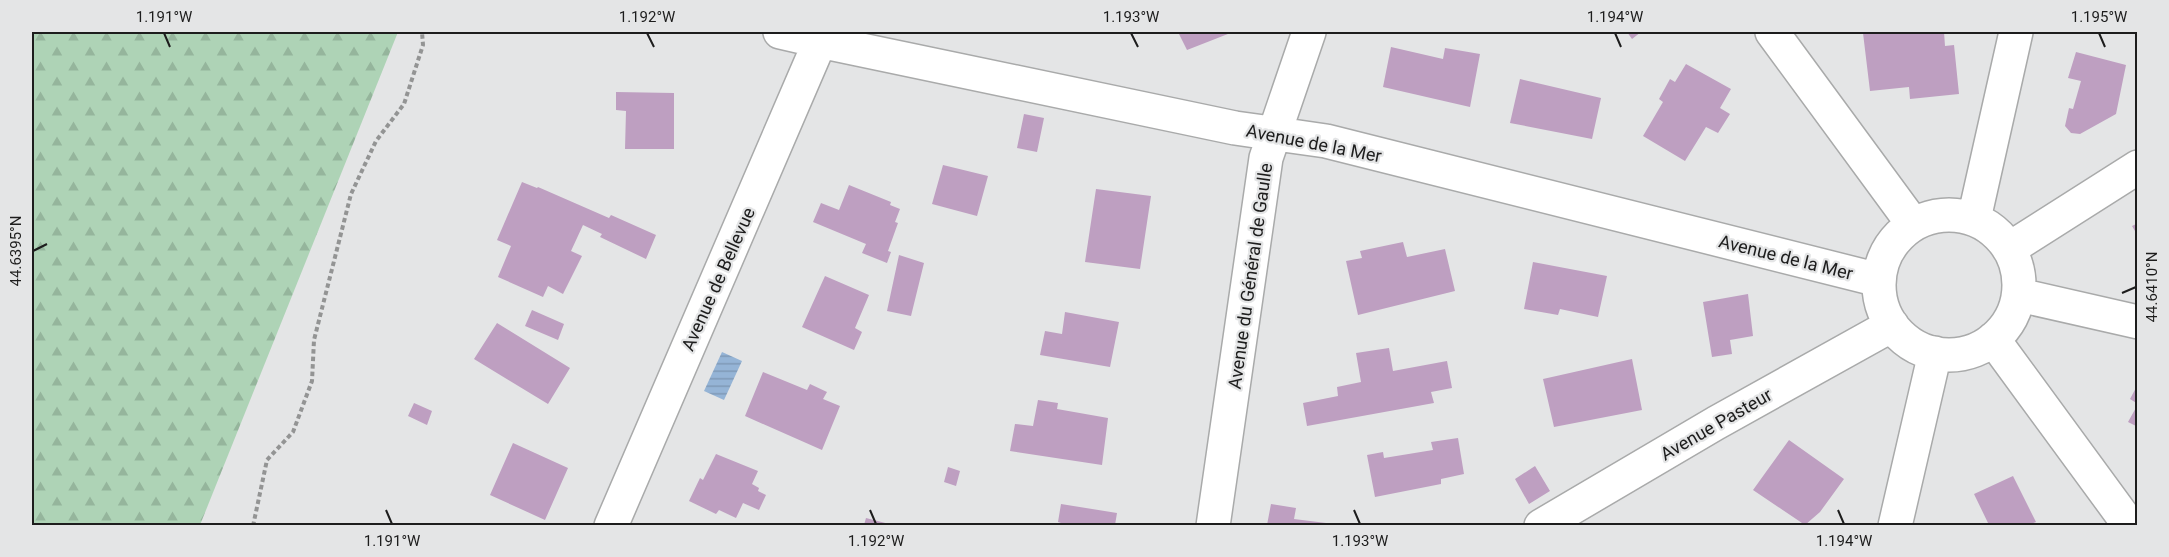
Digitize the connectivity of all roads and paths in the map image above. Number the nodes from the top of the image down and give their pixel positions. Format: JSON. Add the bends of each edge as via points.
{"nodes":[{"id":1,"x":422,"y":32,"type":"edge"},
{"id":2,"x":780,"y":32,"type":"edge"},
{"id":3,"x":1309,"y":32,"type":"edge"},
{"id":4,"x":1772,"y":32,"type":"edge"},
{"id":5,"x":2016,"y":32,"type":"edge"},
{"id":6,"x":821,"y":36,"type":"edge"},
{"id":7,"x":1275,"y":135,"type":"junction"},
{"id":8,"x":2138,"y":167,"type":"edge"},
{"id":9,"x":1974,"y":219,"type":"junction"},
{"id":10,"x":1913,"y":224,"type":"junction"},
{"id":11,"x":2009,"y":249,"type":"junction"},
{"id":12,"x":1879,"y":280,"type":"junction"},
{"id":13,"x":2019,"y":295,"type":"junction"},
{"id":14,"x":2138,"y":322,"type":"edge"},
{"id":15,"x":1892,"y":325,"type":"junction"},
{"id":16,"x":1992,"y":339,"type":"junction"},
{"id":17,"x":1935,"y":353,"type":"junction"},
{"id":18,"x":253,"y":525,"type":"edge"},
{"id":19,"x":611,"y":525,"type":"edge"},
{"id":20,"x":1213,"y":525,"type":"edge"},
{"id":21,"x":1541,"y":525,"type":"edge"},
{"id":22,"x":1895,"y":525,"type":"edge"},
{"id":23,"x":2130,"y":525,"type":"edge"}],
"edges":[{"from":1,"to":18,"type":"path","via":[[423,45],[404,104],[376,141],[351,194],[314,340],[312,381],[293,432],[267,460]]},
{"from":2,"to":6,"type":"street","name":"Avenue de la Mer"},
{"from":3,"to":7,"type":"street","name":"Avenue du Général de Gaulle"},
{"from":4,"to":10,"type":"street"},
{"from":5,"to":9,"type":"street"},
{"from":6,"to":7,"type":"street","name":"Avenue de la Mer"},
{"from":6,"to":19,"type":"street","name":"Avenue de Bellevue"},
{"from":7,"to":12,"type":"street","name":"Avenue de la Mer","via":[[1326,141]]},
{"from":7,"to":20,"type":"street","name":"Avenue du Général de Gaulle","via":[[1266,158]]},
{"from":8,"to":11,"type":"street"},
{"from":9,"to":10,"type":"street","via":[[1954,214],[1933,216]]},
{"from":9,"to":11,"type":"street","via":[[1994,231]]},
{"from":10,"to":12,"type":"street","via":[[1889,248]]},
{"from":11,"to":13,"type":"street","via":[[2018,271]]},
{"from":12,"to":15,"type":"street","via":[[1882,304]]},
{"from":13,"to":14,"type":"street"},
{"from":13,"to":16,"type":"street","via":[[2005,327]]},
{"from":15,"to":17,"type":"street","via":[[1904,338]]},
{"from":15,"to":21,"type":"street","name":"Avenue Pasteur"},
{"from":16,"to":17,"type":"street","via":[[1975,350]]},
{"from":16,"to":23,"type":"street"},
{"from":17,"to":22,"type":"street"}]}
